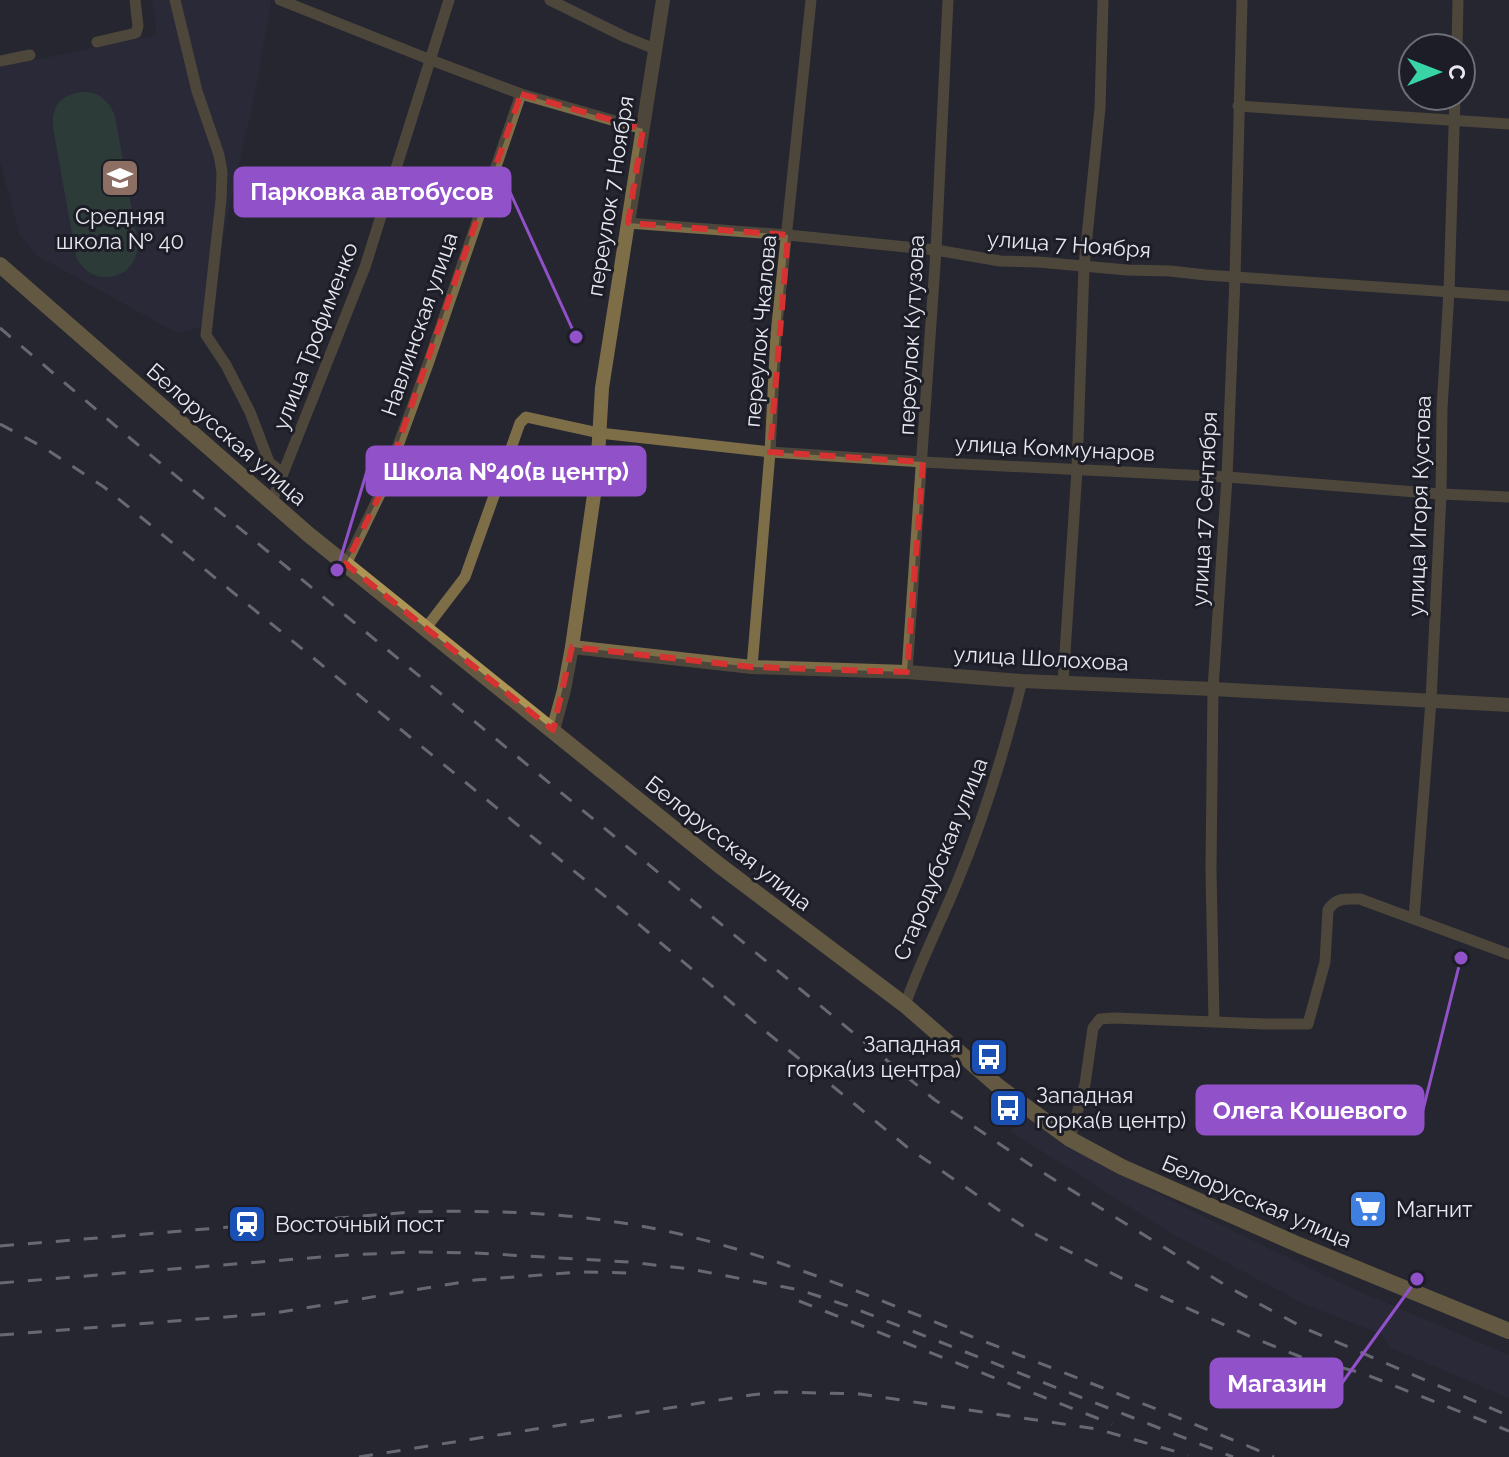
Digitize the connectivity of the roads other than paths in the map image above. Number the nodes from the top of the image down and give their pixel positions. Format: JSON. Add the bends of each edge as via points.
{"nodes":[{"id":1,"x":135,"y":0,"type":"edge"},
{"id":2,"x":175,"y":0,"type":"edge"},
{"id":3,"x":280,"y":0,"type":"edge"},
{"id":4,"x":449,"y":0,"type":"edge"},
{"id":5,"x":550,"y":0,"type":"edge"},
{"id":6,"x":663,"y":0,"type":"edge"},
{"id":7,"x":811,"y":0,"type":"edge"},
{"id":8,"x":948,"y":0,"type":"edge"},
{"id":9,"x":1103,"y":0,"type":"edge"},
{"id":10,"x":1242,"y":0,"type":"edge"},
{"id":11,"x":1458,"y":0,"type":"edge"},
{"id":12,"x":1457,"y":32,"type":"edge"},
{"id":13,"x":97,"y":42,"type":"dead end"},
{"id":14,"x":655,"y":49,"type":"junction"},
{"id":15,"x":30,"y":55,"type":"dead end"},
{"id":16,"x":431,"y":60,"type":"junction"},
{"id":17,"x":0,"y":61,"type":"edge"},
{"id":18,"x":521,"y":94,"type":"junction"},
{"id":19,"x":1238,"y":106,"type":"junction"},
{"id":20,"x":1454,"y":112,"type":"edge"},
{"id":21,"x":1454,"y":120,"type":"junction"},
{"id":22,"x":1509,"y":124,"type":"edge"},
{"id":23,"x":643,"y":129,"type":"junction"},
{"id":24,"x":628,"y":223,"type":"junction"},
{"id":25,"x":788,"y":235,"type":"junction"},
{"id":26,"x":936,"y":250,"type":"junction"},
{"id":27,"x":0,"y":265,"type":"edge"},
{"id":28,"x":1084,"y":266,"type":"junction"},
{"id":29,"x":1235,"y":277,"type":"junction"},
{"id":30,"x":1449,"y":291,"type":"junction"},
{"id":31,"x":1509,"y":296,"type":"edge"},
{"id":32,"x":599,"y":433,"type":"junction"},
{"id":33,"x":770,"y":452,"type":"junction"},
{"id":34,"x":923,"y":462,"type":"junction"},
{"id":35,"x":1077,"y":470,"type":"junction"},
{"id":36,"x":282,"y":473,"type":"junction"},
{"id":37,"x":1227,"y":477,"type":"junction"},
{"id":38,"x":1441,"y":494,"type":"junction"},
{"id":39,"x":1509,"y":497,"type":"edge"},
{"id":40,"x":272,"y":501,"type":"junction"},
{"id":41,"x":346,"y":564,"type":"junction"},
{"id":42,"x":426,"y":628,"type":"junction"},
{"id":43,"x":572,"y":647,"type":"junction"},
{"id":44,"x":752,"y":667,"type":"junction"},
{"id":45,"x":907,"y":672,"type":"junction"},
{"id":46,"x":1022,"y":681,"type":"junction"},
{"id":47,"x":1063,"y":683,"type":"junction"},
{"id":48,"x":1213,"y":689,"type":"junction"},
{"id":49,"x":1431,"y":701,"type":"junction"},
{"id":50,"x":1509,"y":705,"type":"edge"},
{"id":51,"x":553,"y":730,"type":"junction"},
{"id":52,"x":1414,"y":918,"type":"junction"},
{"id":53,"x":1509,"y":954,"type":"edge"},
{"id":54,"x":905,"y":1005,"type":"junction"},
{"id":55,"x":1214,"y":1021,"type":"junction"},
{"id":56,"x":1070,"y":1139,"type":"junction"},
{"id":57,"x":1509,"y":1331,"type":"edge"}],
"edges":[{"from":1,"to":13,"type":"street","via":[[136,33]]},
{"from":2,"to":36,"type":"street","via":[[222,172],[206,335],[250,412],[269,462]]},
{"from":3,"to":16,"type":"street"},
{"from":4,"to":16,"type":"street","name":"улица Трофименко"},
{"from":5,"to":14,"type":"street"},
{"from":6,"to":14,"type":"street","name":"переулок 7 Ноября"},
{"from":7,"to":25,"type":"street","name":"переулок Чкалова"},
{"from":8,"to":26,"type":"street","name":"переулок Кутузова"},
{"from":9,"to":28,"type":"street","via":[[1100,108]]},
{"from":10,"to":19,"type":"street","name":"улица 17 Сентября"},
{"from":11,"to":12,"type":"street"},
{"from":14,"to":23,"type":"street","name":"переулок 7 Ноября"},
{"from":15,"to":17,"type":"street"},
{"from":16,"to":18,"type":"street"},
{"from":16,"to":36,"type":"street","name":"улица Трофименко","via":[[365,267]]},
{"from":18,"to":23,"type":"street"},
{"from":18,"to":41,"type":"street","name":"Навлинская улица","via":[[381,492]]},
{"from":19,"to":21,"type":"street"},
{"from":19,"to":29,"type":"street","name":"улица 17 Сентября"},
{"from":20,"to":21,"type":"street","name":"улица Игоря Кустова"},
{"from":21,"to":22,"type":"street"},
{"from":21,"to":30,"type":"street","name":"улица Игоря Кустова"},
{"from":23,"to":24,"type":"street","name":"переулок 7 Ноября"},
{"from":24,"to":25,"type":"street","name":"улица 7 Ноября"},
{"from":24,"to":32,"type":"street","name":"переулок 7 Ноября"},
{"from":25,"to":26,"type":"street","name":"улица 7 Ноября"},
{"from":25,"to":33,"type":"street","name":"переулок Чкалова"},
{"from":26,"to":28,"type":"street","name":"улица 7 Ноября","via":[[1000,261]]},
{"from":26,"to":34,"type":"street","name":"переулок Кутузова"},
{"from":27,"to":40,"type":"main road","name":"Белорусская улица"},
{"from":28,"to":29,"type":"street","name":"улица 7 Ноября"},
{"from":28,"to":35,"type":"street"},
{"from":29,"to":30,"type":"street","name":"улица 7 Ноября"},
{"from":29,"to":37,"type":"street","name":"улица 17 Сентября"},
{"from":30,"to":31,"type":"street","name":"улица 7 Ноября"},
{"from":30,"to":38,"type":"street","name":"улица Игоря Кустова"},
{"from":32,"to":33,"type":"street","name":"улица Коммунаров"},
{"from":32,"to":42,"type":"street","name":"улица Коммунаров","via":[[523,419],[465,577]]},
{"from":32,"to":43,"type":"street","name":"переулок 7 Ноября"},
{"from":33,"to":34,"type":"street","name":"улица Коммунаров"},
{"from":33,"to":44,"type":"street","name":"переулок Чкалова"},
{"from":34,"to":35,"type":"street","name":"улица Коммунаров"},
{"from":34,"to":45,"type":"street","name":"переулок Кутузова"},
{"from":35,"to":37,"type":"street","name":"улица Коммунаров"},
{"from":35,"to":47,"type":"street"},
{"from":36,"to":40,"type":"street","name":"улица Трофименко"},
{"from":37,"to":38,"type":"street","name":"улица Коммунаров"},
{"from":37,"to":48,"type":"street","name":"улица 17 Сентября"},
{"from":38,"to":39,"type":"street","name":"улица Коммунаров"},
{"from":38,"to":49,"type":"street","name":"улица Игоря Кустова"},
{"from":40,"to":41,"type":"main road","name":"Белорусская улица"},
{"from":41,"to":42,"type":"main road","name":"Белорусская улица"},
{"from":42,"to":51,"type":"main road","name":"Белорусская улица"},
{"from":43,"to":44,"type":"street","name":"улица Шолохова"},
{"from":43,"to":51,"type":"street","name":"переулок 7 Ноября"},
{"from":44,"to":45,"type":"street","name":"улица Шолохова"},
{"from":45,"to":46,"type":"street","name":"улица Шолохова"},
{"from":46,"to":47,"type":"street","name":"улица Шолохова"},
{"from":46,"to":54,"type":"street","name":"Стародубская улица","via":[[988,804]]},
{"from":47,"to":48,"type":"street","name":"улица Шолохова"},
{"from":48,"to":49,"type":"street","name":"улица Шолохова"},
{"from":48,"to":55,"type":"street","name":"улица 17 Сентября"},
{"from":49,"to":50,"type":"street","name":"улица Шолохова"},
{"from":49,"to":52,"type":"street","name":"улица Игоря Кустова"},
{"from":51,"to":54,"type":"main road","name":"Белорусская улица","via":[[719,865]]},
{"from":52,"to":53,"type":"street"},
{"from":52,"to":55,"type":"street","via":[[1360,899],[1339,900],[1328,910],[1325,962],[1308,1024]]},
{"from":54,"to":56,"type":"main road","name":"Белорусская улица","via":[[999,1087]]},
{"from":55,"to":56,"type":"street","via":[[1100,1019],[1093,1028]]},
{"from":56,"to":57,"type":"main road","name":"Белорусская улица","via":[[1299,1245]]}]}
